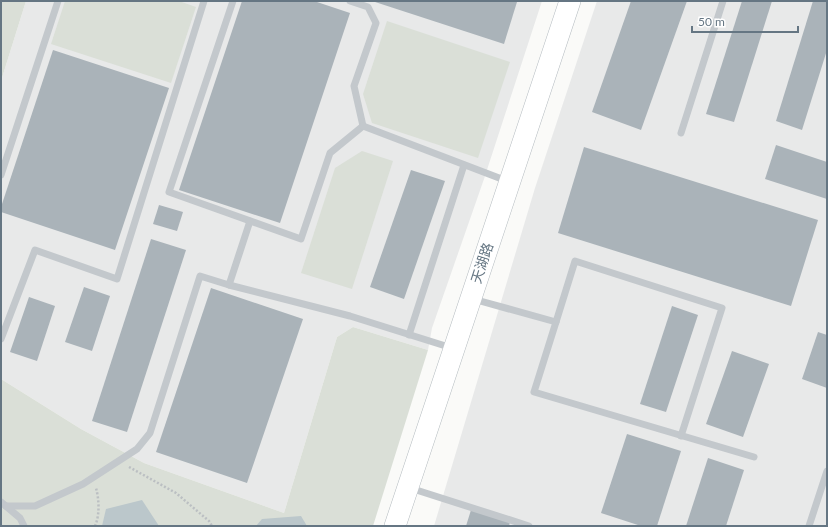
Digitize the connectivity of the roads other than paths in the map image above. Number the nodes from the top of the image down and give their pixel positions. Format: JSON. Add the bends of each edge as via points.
{"nodes":[{"id":1,"x":58,"y":1,"type":"edge"},
{"id":2,"x":204,"y":1,"type":"edge"},
{"id":3,"x":233,"y":1,"type":"edge"},
{"id":4,"x":350,"y":1,"type":"edge"},
{"id":5,"x":570,"y":1,"type":"edge"},
{"id":6,"x":723,"y":1,"type":"edge"},
{"id":7,"x":363,"y":126,"type":"junction"},
{"id":8,"x":681,"y":133,"type":"dead end"},
{"id":9,"x":464,"y":165,"type":"junction"},
{"id":10,"x":1,"y":175,"type":"edge"},
{"id":11,"x":510,"y":182,"type":"junction"},
{"id":12,"x":250,"y":221,"type":"junction"},
{"id":13,"x":229,"y":285,"type":"junction"},
{"id":14,"x":471,"y":298,"type":"junction"},
{"id":15,"x":4,"y":320,"type":"edge"},
{"id":16,"x":556,"y":322,"type":"junction"},
{"id":17,"x":409,"y":335,"type":"junction"},
{"id":18,"x":1,"y":339,"type":"edge"},
{"id":19,"x":454,"y":349,"type":"junction"},
{"id":20,"x":681,"y":436,"type":"junction"},
{"id":21,"x":754,"y":457,"type":"dead end"},
{"id":22,"x":827,"y":471,"type":"edge"},
{"id":23,"x":408,"y":488,"type":"junction"},
{"id":24,"x":3,"y":504,"type":"edge"},
{"id":25,"x":24,"y":526,"type":"edge"},
{"id":26,"x":395,"y":526,"type":"edge"},
{"id":27,"x":528,"y":526,"type":"edge"},
{"id":28,"x":809,"y":526,"type":"edge"}],
"edges":[{"from":1,"to":10,"type":"lane"},
{"from":2,"to":15,"type":"lane","via":[[117,279],[35,250]]},
{"from":3,"to":12,"type":"lane","via":[[169,192]]},
{"from":4,"to":7,"type":"lane","via":[[368,7],[376,23],[354,86]]},
{"from":5,"to":11,"type":"street","name":"天湖路"},
{"from":6,"to":8,"type":"lane"},
{"from":7,"to":9,"type":"lane"},
{"from":7,"to":12,"type":"lane","via":[[330,153],[301,238]]},
{"from":9,"to":11,"type":"lane"},
{"from":9,"to":17,"type":"lane"},
{"from":11,"to":14,"type":"street","name":"天湖路"},
{"from":12,"to":13,"type":"lane"},
{"from":13,"to":17,"type":"lane","via":[[350,316]]},
{"from":13,"to":24,"type":"lane","via":[[200,276],[150,433],[136,449],[83,484],[35,506]]},
{"from":14,"to":16,"type":"lane"},
{"from":14,"to":19,"type":"street","name":"天湖路"},
{"from":15,"to":18,"type":"lane"},
{"from":16,"to":20,"type":"lane","via":[[534,392]]},
{"from":16,"to":20,"type":"lane","via":[[575,261],[722,308]]},
{"from":17,"to":19,"type":"lane"},
{"from":19,"to":23,"type":"street","name":"天湖路"},
{"from":20,"to":21,"type":"lane"},
{"from":22,"to":28,"type":"lane"},
{"from":23,"to":26,"type":"street","name":"天湖路"},
{"from":23,"to":27,"type":"lane"},
{"from":24,"to":25,"type":"lane","via":[[20,518]]}]}
